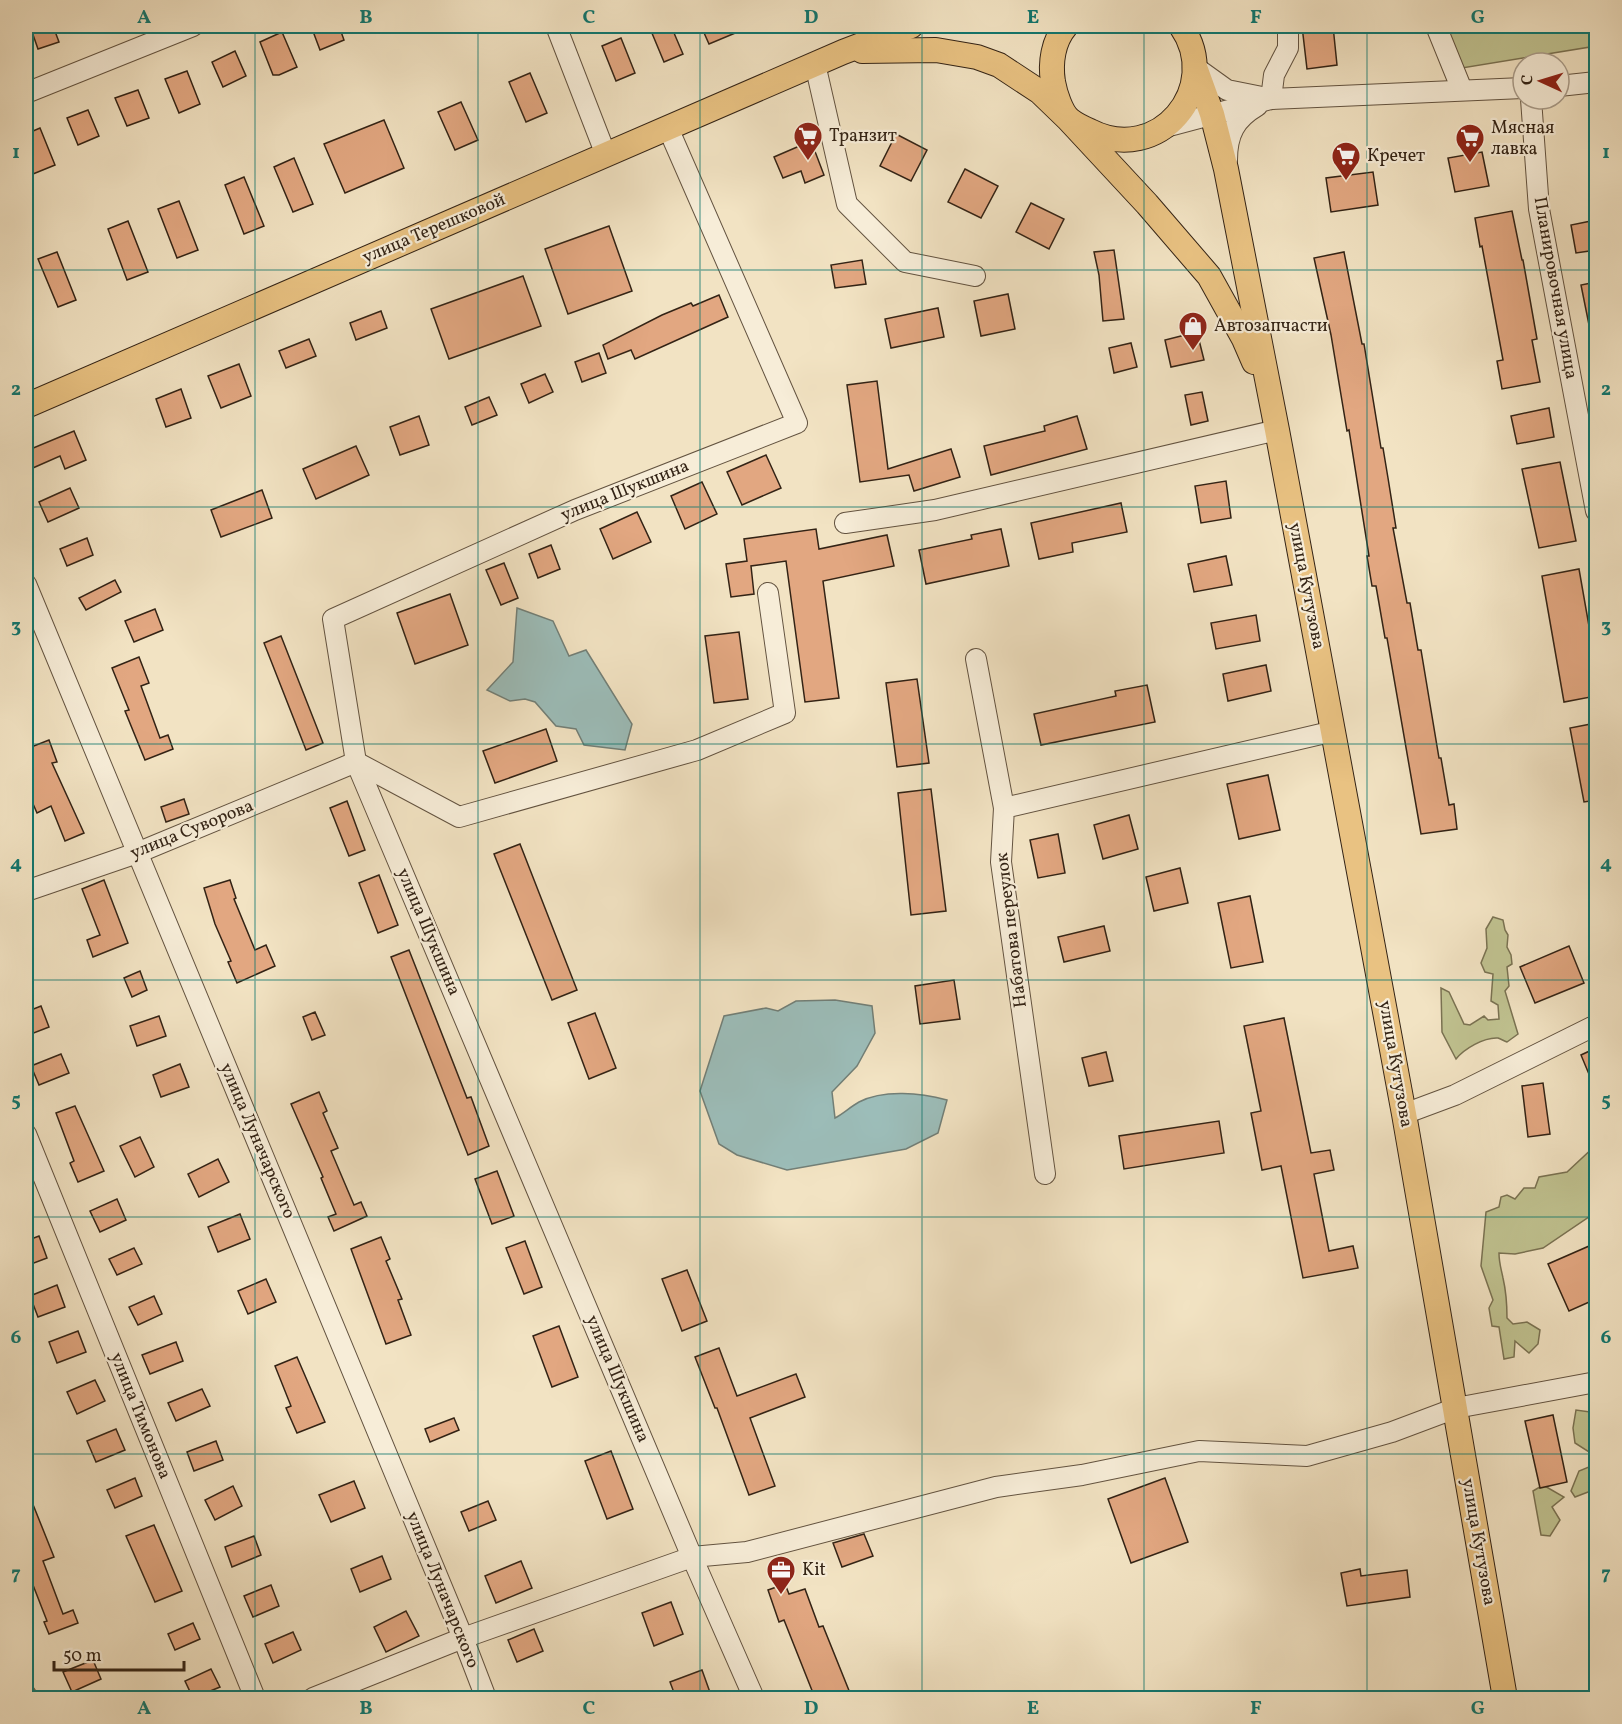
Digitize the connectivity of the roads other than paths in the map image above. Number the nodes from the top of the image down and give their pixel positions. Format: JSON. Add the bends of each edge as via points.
{"nodes":[{"id":1,"x":193,"y":26,"type":"edge"},
{"id":2,"x":556,"y":26,"type":"edge"},
{"id":3,"x":911,"y":26,"type":"edge"},
{"id":4,"x":1066,"y":26,"type":"edge"},
{"id":5,"x":1181,"y":26,"type":"edge"},
{"id":6,"x":1288,"y":26,"type":"edge"},
{"id":7,"x":1436,"y":26,"type":"edge"},
{"id":8,"x":843,"y":52,"type":"junction"},
{"id":9,"x":815,"y":64,"type":"junction"},
{"id":10,"x":1195,"y":67,"type":"junction"},
{"id":11,"x":1596,"y":82,"type":"edge"},
{"id":12,"x":1571,"y":85,"type":"edge"},
{"id":13,"x":1511,"y":88,"type":"edge"},
{"id":14,"x":1462,"y":90,"type":"junction"},
{"id":15,"x":26,"y":93,"type":"edge"},
{"id":16,"x":1271,"y":99,"type":"junction"},
{"id":17,"x":1532,"y":111,"type":"edge"},
{"id":18,"x":1212,"y":114,"type":"junction"},
{"id":19,"x":1068,"y":119,"type":"junction"},
{"id":20,"x":1165,"y":127,"type":"junction"},
{"id":21,"x":668,"y":128,"type":"junction"},
{"id":22,"x":606,"y":155,"type":"junction"},
{"id":23,"x":1226,"y":169,"type":"junction"},
{"id":24,"x":975,"y":276,"type":"dead end"},
{"id":25,"x":1270,"y":400,"type":"junction"},
{"id":26,"x":26,"y":406,"type":"edge"},
{"id":27,"x":1277,"y":430,"type":"junction"},
{"id":28,"x":1596,"y":512,"type":"edge"},
{"id":29,"x":845,"y":523,"type":"dead end"},
{"id":30,"x":26,"y":584,"type":"edge"},
{"id":31,"x":768,"y":593,"type":"dead end"},
{"id":32,"x":976,"y":659,"type":"dead end"},
{"id":33,"x":1334,"y":731,"type":"junction"},
{"id":34,"x":356,"y":762,"type":"junction"},
{"id":35,"x":1004,"y":808,"type":"junction"},
{"id":36,"x":137,"y":853,"type":"junction"},
{"id":37,"x":26,"y":891,"type":"edge"},
{"id":38,"x":1596,"y":1025,"type":"edge"},
{"id":39,"x":1404,"y":1114,"type":"junction"},
{"id":40,"x":26,"y":1134,"type":"edge"},
{"id":41,"x":1045,"y":1174,"type":"dead end"},
{"id":42,"x":1596,"y":1382,"type":"edge"},
{"id":43,"x":1456,"y":1408,"type":"junction"},
{"id":44,"x":692,"y":1557,"type":"junction"},
{"id":45,"x":463,"y":1638,"type":"junction"},
{"id":46,"x":255,"y":1698,"type":"edge"},
{"id":47,"x":313,"y":1698,"type":"edge"},
{"id":48,"x":486,"y":1698,"type":"edge"},
{"id":49,"x":754,"y":1698,"type":"edge"},
{"id":50,"x":1504,"y":1698,"type":"edge"}],
"edges":[{"from":1,"to":15,"type":"street"},
{"from":2,"to":22,"type":"street"},
{"from":3,"to":8,"type":"main road","name":"улица Терешковой"},
{"from":4,"to":19,"type":"main road","via":[[1056,44],[1052,74]]},
{"from":5,"to":10,"type":"main road","name":"улица Кутузова","via":[[1191,43]]},
{"from":6,"to":16,"type":"street","via":[[1288,48],[1275,75]]},
{"from":7,"to":14,"type":"street"},
{"from":8,"to":9,"type":"main road","name":"улица Терешковой"},
{"from":8,"to":19,"type":"main road","name":"улица Терешковой","via":[[936,50],[977,57],[1018,77]]},
{"from":9,"to":21,"type":"main road","name":"улица Терешковой"},
{"from":9,"to":24,"type":"street","via":[[847,204],[905,262]]},
{"from":10,"to":16,"type":"street","via":[[1227,90]]},
{"from":10,"to":18,"type":"main road","name":"улица Кутузова"},
{"from":10,"to":20,"type":"main road","via":[[1184,107]]},
{"from":11,"to":12,"type":"street"},
{"from":13,"to":14,"type":"street"},
{"from":14,"to":16,"type":"street"},
{"from":16,"to":18,"type":"street"},
{"from":16,"to":23,"type":"street","via":[[1237,122],[1227,148]]},
{"from":17,"to":28,"type":"street","name":"Планировочная улица","via":[[1539,209]]},
{"from":18,"to":20,"type":"street"},
{"from":18,"to":23,"type":"main road","name":"улица Кутузова"},
{"from":19,"to":20,"type":"main road","via":[[1098,136],[1115,140],[1141,137]]},
{"from":19,"to":25,"type":"main road","name":"улица Кутузова","via":[[1209,276],[1244,339]]},
{"from":21,"to":22,"type":"main road","name":"улица Терешковой"},
{"from":21,"to":34,"type":"street","name":"улица Шукшина","via":[[797,423],[575,510],[333,619]]},
{"from":22,"to":26,"type":"main road","name":"улица Терешковой"},
{"from":23,"to":25,"type":"main road","name":"улица Кутузова"},
{"from":25,"to":27,"type":"main road","name":"улица Кутузова"},
{"from":27,"to":29,"type":"street","via":[[935,510]]},
{"from":27,"to":33,"type":"main road","name":"улица Кутузова"},
{"from":30,"to":36,"type":"street","name":"улица Луначарского"},
{"from":31,"to":34,"type":"street","via":[[785,713],[698,750],[459,817]]},
{"from":32,"to":35,"type":"street","name":"Набатова переулок"},
{"from":33,"to":35,"type":"street"},
{"from":33,"to":39,"type":"main road","name":"улица Кутузова"},
{"from":34,"to":36,"type":"street","name":"улица Суворова"},
{"from":34,"to":44,"type":"street","name":"улица Шукшина"},
{"from":35,"to":41,"type":"street","name":"Набатова переулок","via":[[1001,862]]},
{"from":36,"to":37,"type":"street","name":"улица Суворова"},
{"from":36,"to":45,"type":"street","name":"улица Луначарского"},
{"from":38,"to":39,"type":"street","via":[[1455,1095]]},
{"from":39,"to":43,"type":"main road","name":"улица Кутузова"},
{"from":40,"to":46,"type":"street","name":"улица Тимонова"},
{"from":42,"to":43,"type":"street"},
{"from":43,"to":44,"type":"street","via":[[1392,1432],[1307,1456],[1198,1451],[1082,1475],[996,1487],[747,1552]]},
{"from":43,"to":50,"type":"main road","name":"улица Кутузова"},
{"from":44,"to":45,"type":"street"},
{"from":44,"to":49,"type":"street","name":"улица Шукшина"},
{"from":45,"to":47,"type":"street"},
{"from":45,"to":48,"type":"street","name":"улица Луначарского"}]}
